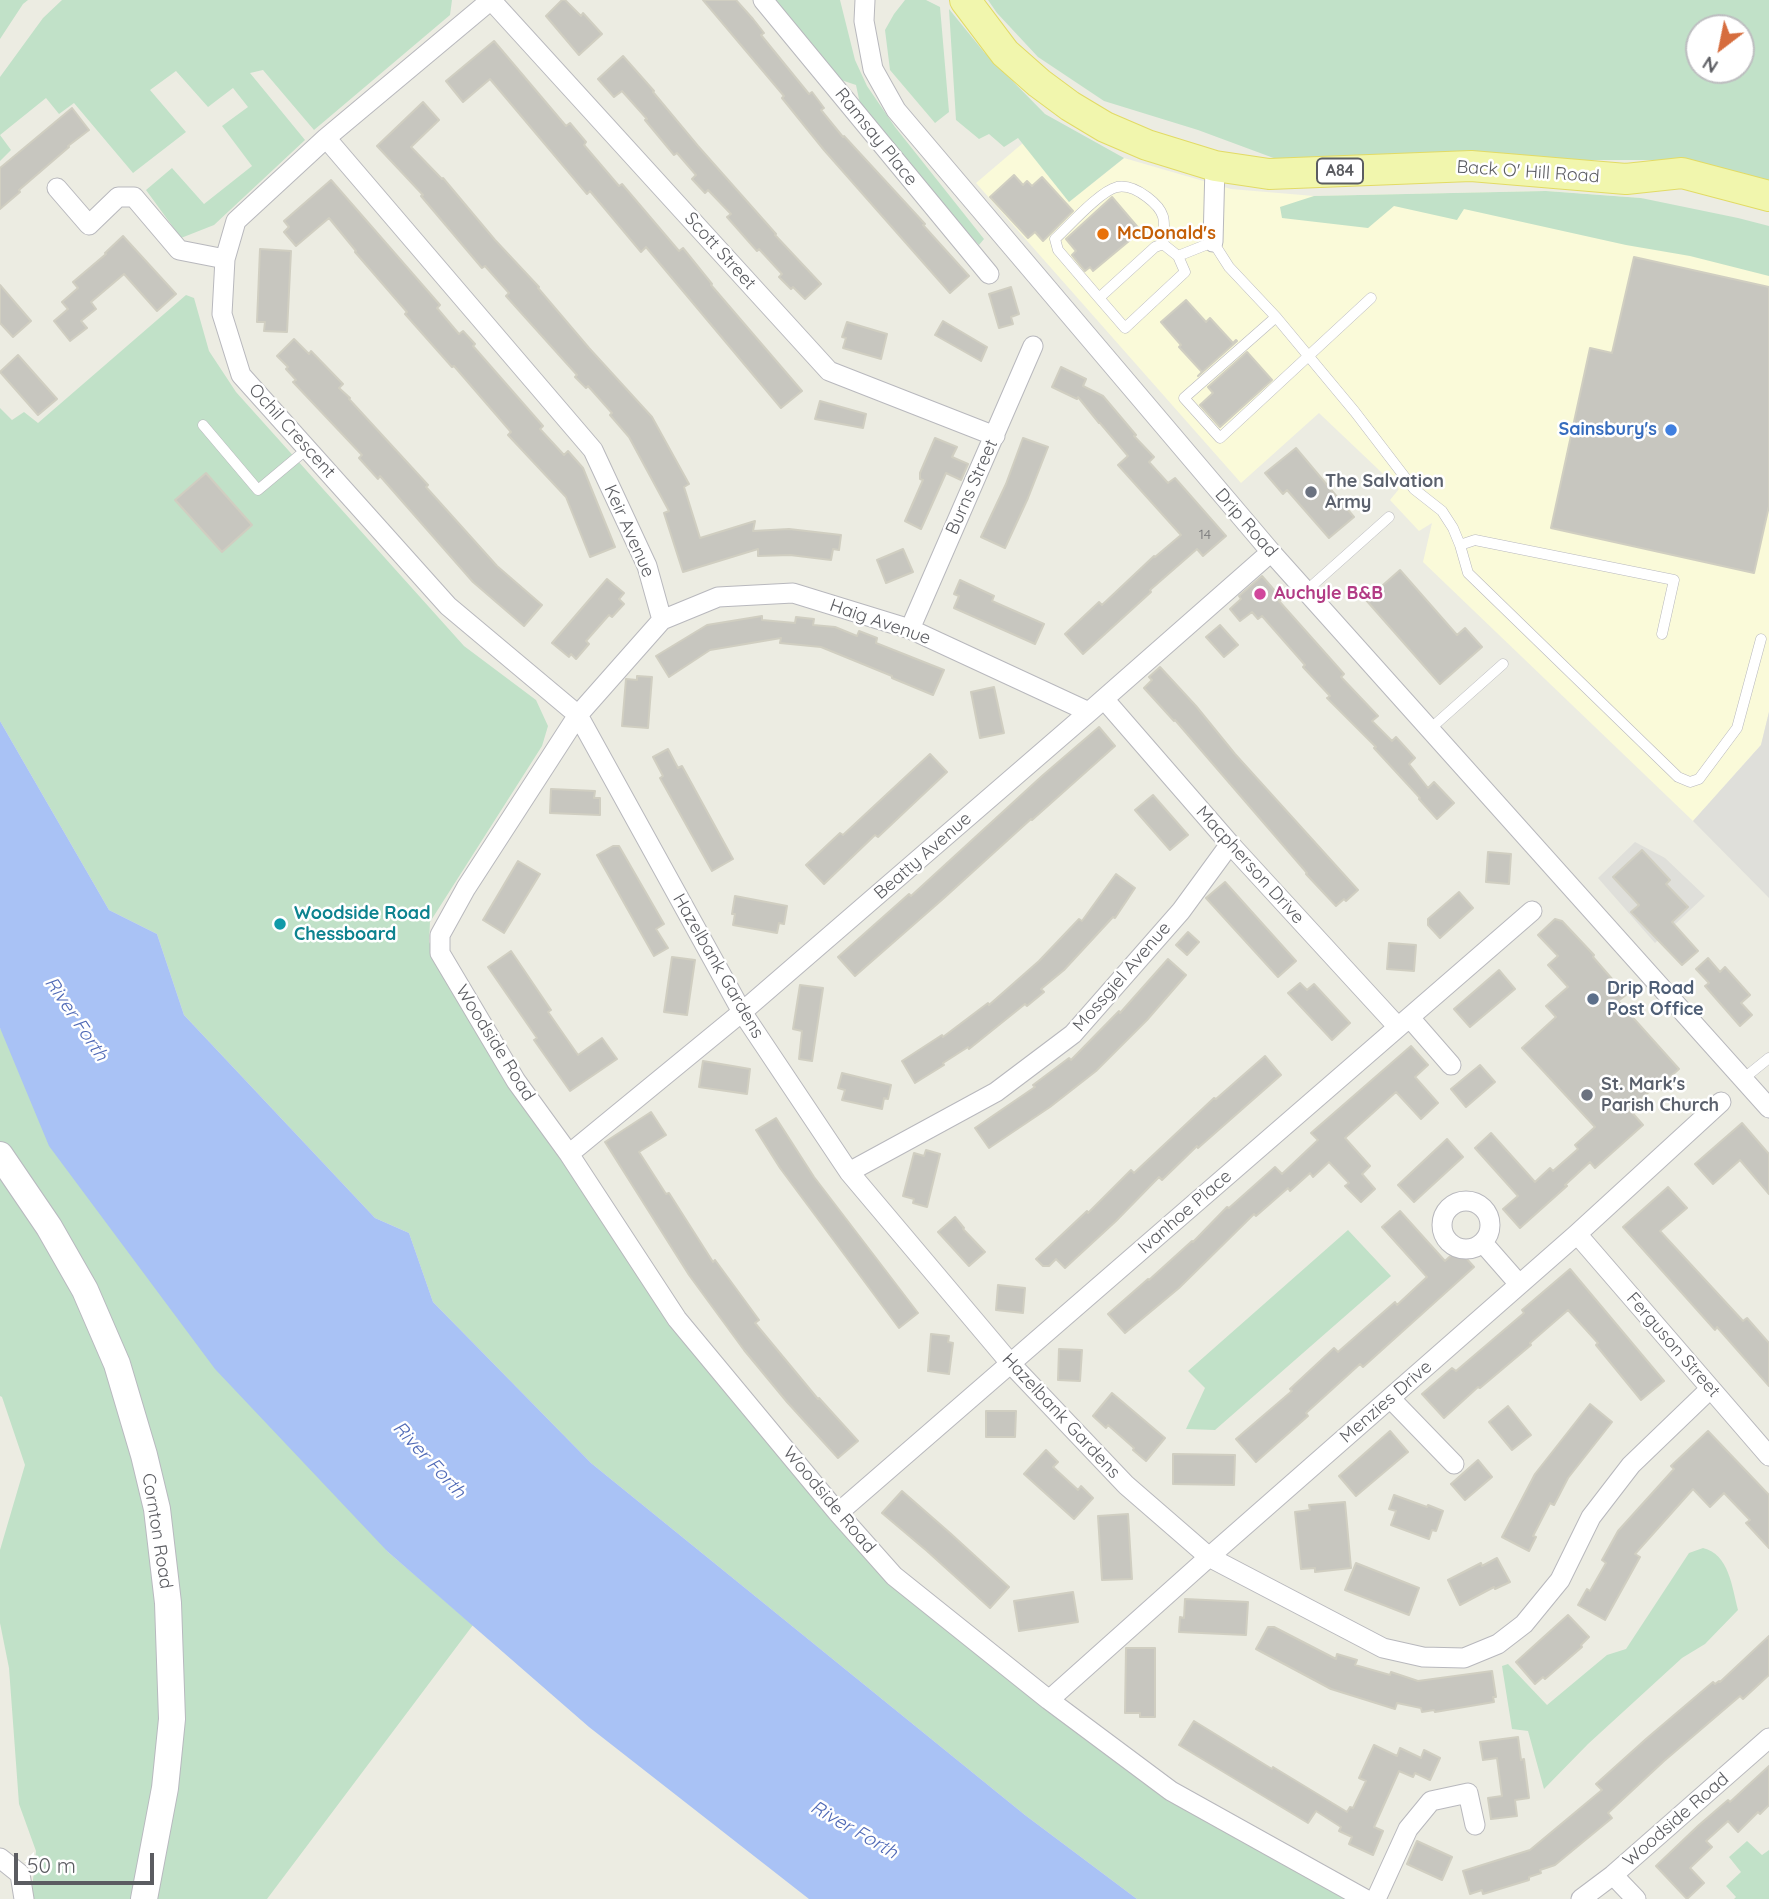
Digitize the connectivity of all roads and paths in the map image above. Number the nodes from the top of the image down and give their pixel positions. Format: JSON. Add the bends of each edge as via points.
{"nodes":[{"id":1,"x":491,"y":0,"type":"edge"},
{"id":2,"x":763,"y":0,"type":"edge"},
{"id":3,"x":865,"y":0,"type":"edge"},
{"id":4,"x":965,"y":0,"type":"edge"},
{"id":5,"x":326,"y":138,"type":"junction"},
{"id":6,"x":1215,"y":166,"type":"junction"},
{"id":7,"x":57,"y":188,"type":"dead end"},
{"id":8,"x":1769,"y":196,"type":"edge"},
{"id":9,"x":1213,"y":242,"type":"junction"},
{"id":10,"x":1163,"y":244,"type":"junction"},
{"id":11,"x":1178,"y":256,"type":"junction"},
{"id":12,"x":225,"y":259,"type":"junction"},
{"id":13,"x":989,"y":274,"type":"dead end"},
{"id":14,"x":1098,"y":298,"type":"junction"},
{"id":15,"x":1371,"y":298,"type":"dead end"},
{"id":16,"x":1276,"y":317,"type":"junction"},
{"id":17,"x":1033,"y":346,"type":"dead end"},
{"id":18,"x":1308,"y":356,"type":"junction"},
{"id":19,"x":203,"y":425,"type":"dead end"},
{"id":20,"x":995,"y":436,"type":"junction"},
{"id":21,"x":307,"y":449,"type":"junction"},
{"id":22,"x":1389,"y":517,"type":"dead end"},
{"id":23,"x":1460,"y":545,"type":"junction"},
{"id":24,"x":1271,"y":552,"type":"junction"},
{"id":25,"x":1306,"y":591,"type":"junction"},
{"id":26,"x":662,"y":620,"type":"junction"},
{"id":27,"x":910,"y":629,"type":"junction"},
{"id":28,"x":1662,"y":634,"type":"dead end"},
{"id":29,"x":1761,"y":639,"type":"dead end"},
{"id":30,"x":1503,"y":664,"type":"dead end"},
{"id":31,"x":1104,"y":699,"type":"junction"},
{"id":32,"x":1089,"y":712,"type":"junction"},
{"id":33,"x":578,"y":715,"type":"junction"},
{"id":34,"x":1430,"y":729,"type":"junction"},
{"id":35,"x":1230,"y":844,"type":"junction"},
{"id":36,"x":1532,"y":911,"type":"dead end"},
{"id":37,"x":741,"y":1012,"type":"junction"},
{"id":38,"x":1404,"y":1023,"type":"junction"},
{"id":39,"x":1769,"y":1058,"type":"edge"},
{"id":40,"x":1451,"y":1065,"type":"dead end"},
{"id":41,"x":1743,"y":1079,"type":"junction"},
{"id":42,"x":1721,"y":1102,"type":"dead end"},
{"id":43,"x":1769,"y":1108,"type":"edge"},
{"id":44,"x":569,"y":1154,"type":"junction"},
{"id":45,"x":0,"y":1155,"type":"edge"},
{"id":46,"x":849,"y":1172,"type":"junction"},
{"id":47,"x":1577,"y":1234,"type":"junction"},
{"id":48,"x":1483,"y":1243,"type":"dead end"},
{"id":49,"x":1519,"y":1284,"type":"junction"},
{"id":50,"x":1011,"y":1364,"type":"junction"},
{"id":51,"x":1710,"y":1389,"type":"junction"},
{"id":52,"x":1391,"y":1399,"type":"junction"},
{"id":53,"x":1769,"y":1456,"type":"edge"},
{"id":54,"x":1454,"y":1464,"type":"dead end"},
{"id":55,"x":838,"y":1513,"type":"junction"},
{"id":56,"x":1209,"y":1557,"type":"junction"},
{"id":57,"x":1049,"y":1700,"type":"junction"},
{"id":58,"x":1769,"y":1738,"type":"edge"},
{"id":59,"x":1475,"y":1825,"type":"dead end"},
{"id":60,"x":0,"y":1858,"type":"edge"},
{"id":61,"x":1613,"y":1875,"type":"junction"},
{"id":62,"x":24,"y":1899,"type":"edge"},
{"id":63,"x":144,"y":1899,"type":"edge"},
{"id":64,"x":1365,"y":1899,"type":"edge"},
{"id":65,"x":1376,"y":1899,"type":"edge"},
{"id":66,"x":1581,"y":1899,"type":"edge"},
{"id":67,"x":1636,"y":1899,"type":"edge"}],
"edges":[{"from":1,"to":5,"type":"street","name":"Ochil Crescent"},
{"from":1,"to":20,"type":"street","name":"Scott Street","via":[[829,371]]},
{"from":2,"to":13,"type":"street","name":"Ramsay Place"},
{"from":3,"to":24,"type":"street","name":"Drip Road","via":[[873,69],[896,110]]},
{"from":4,"to":6,"type":"main road","name":"Back O' Hill Road","number":"A84","via":[[1005,53],[1070,106],[1136,141]]},
{"from":5,"to":12,"type":"street","name":"Ochil Crescent","via":[[236,221]]},
{"from":5,"to":26,"type":"street","name":"Keir Avenue","via":[[593,450],[647,566]]},
{"from":6,"to":8,"type":"main road","name":"Back O' Hill Road","number":"A84","via":[[1269,174],[1471,166],[1626,179],[1682,173]]},
{"from":6,"to":9,"type":"street"},
{"from":7,"to":12,"type":"street","via":[[89,225],[118,197],[134,197],[179,250]]},
{"from":9,"to":11,"type":"lane"},
{"from":9,"to":16,"type":"lane","via":[[1229,267]]},
{"from":10,"to":11,"type":"lane"},
{"from":10,"to":14,"type":"lane"},
{"from":10,"to":14,"type":"lane","via":[[1164,218],[1158,206],[1138,191],[1120,186],[1107,191],[1055,239],[1058,250]]},
{"from":11,"to":14,"type":"lane","via":[[1185,272],[1125,328]]},
{"from":12,"to":21,"type":"street","name":"Ochil Crescent","via":[[222,314],[242,375]]},
{"from":15,"to":18,"type":"lane"},
{"from":16,"to":18,"type":"lane"},
{"from":16,"to":18,"type":"lane","via":[[1184,398],[1220,438]]},
{"from":17,"to":20,"type":"street","name":"Burns Street"},
{"from":18,"to":23,"type":"lane","via":[[1414,489],[1442,510]]},
{"from":19,"to":21,"type":"lane","via":[[258,489]]},
{"from":20,"to":27,"type":"street","name":"Burns Street"},
{"from":21,"to":33,"type":"street","name":"Ochil Crescent","via":[[448,606]]},
{"from":22,"to":25,"type":"lane"},
{"from":23,"to":28,"type":"lane","via":[[1475,540],[1674,580]]},
{"from":23,"to":29,"type":"lane","via":[[1468,573],[1678,777],[1690,782],[1699,779],[1737,727]]},
{"from":24,"to":25,"type":"street","name":"Drip Road"},
{"from":24,"to":31,"type":"street","name":"Beatty Avenue"},
{"from":25,"to":34,"type":"street","name":"Drip Road"},
{"from":26,"to":27,"type":"street","name":"Haig Avenue","via":[[718,597],[793,593]]},
{"from":26,"to":33,"type":"street"},
{"from":27,"to":32,"type":"street","name":"Haig Avenue"},
{"from":30,"to":34,"type":"lane"},
{"from":31,"to":32,"type":"street","name":"Beatty Avenue"},
{"from":31,"to":35,"type":"street","name":"Macpherson Drive"},
{"from":32,"to":37,"type":"street","name":"Beatty Avenue"},
{"from":33,"to":37,"type":"street","name":"Hazelbank Gardens"},
{"from":33,"to":44,"type":"street","name":"Woodside Road","via":[[440,935],[440,953],[516,1081]]},
{"from":34,"to":41,"type":"street","name":"Drip Road"},
{"from":35,"to":38,"type":"street","name":"Macpherson Drive"},
{"from":35,"to":46,"type":"street","name":"Mossgiel Avenue","via":[[1181,911],[1073,1034],[996,1092]]},
{"from":36,"to":38,"type":"street","name":"Ivanhoe Place"},
{"from":37,"to":44,"type":"street","name":"Beatty Avenue"},
{"from":37,"to":46,"type":"street","name":"Hazelbank Gardens"},
{"from":38,"to":40,"type":"street","name":"Macpherson Drive"},
{"from":38,"to":50,"type":"street","name":"Ivanhoe Place"},
{"from":39,"to":41,"type":"lane"},
{"from":41,"to":43,"type":"street","name":"Drip Road"},
{"from":42,"to":47,"type":"street","name":"Menzies Drive"},
{"from":44,"to":55,"type":"street","name":"Woodside Road","via":[[677,1319]]},
{"from":45,"to":63,"type":"main road","name":"Cornton Road","via":[[85,1290],[117,1364],[157,1509],[168,1603],[172,1719],[165,1788]]},
{"from":46,"to":50,"type":"street","name":"Hazelbank Gardens"},
{"from":47,"to":49,"type":"street","name":"Menzies Drive"},
{"from":47,"to":51,"type":"street","name":"Ferguson Street"},
{"from":48,"to":49,"type":"street"},
{"from":49,"to":52,"type":"street","name":"Menzies Drive"},
{"from":50,"to":55,"type":"street","name":"Ivanhoe Place"},
{"from":50,"to":56,"type":"street","name":"Hazelbank Gardens","via":[[1126,1485]]},
{"from":51,"to":53,"type":"street","name":"Ferguson Street"},
{"from":51,"to":56,"type":"street","name":"Hazelbank Gardens","via":[[1631,1465],[1591,1517],[1560,1580],[1524,1624],[1498,1644],[1464,1658],[1423,1657],[1383,1648]]},
{"from":52,"to":54,"type":"street"},
{"from":52,"to":56,"type":"street","name":"Menzies Drive"},
{"from":55,"to":57,"type":"street","name":"Woodside Road","via":[[894,1576]]},
{"from":56,"to":57,"type":"street","name":"Menzies Drive"},
{"from":57,"to":64,"type":"street","name":"Woodside Road","via":[[1171,1791]]},
{"from":58,"to":61,"type":"street","name":"Woodside Road"},
{"from":59,"to":65,"type":"street","via":[[1468,1793],[1431,1801],[1408,1829]]},
{"from":60,"to":62,"type":"street","via":[[20,1874]]},
{"from":61,"to":66,"type":"street","name":"Woodside Road"},
{"from":61,"to":67,"type":"street"}]}
